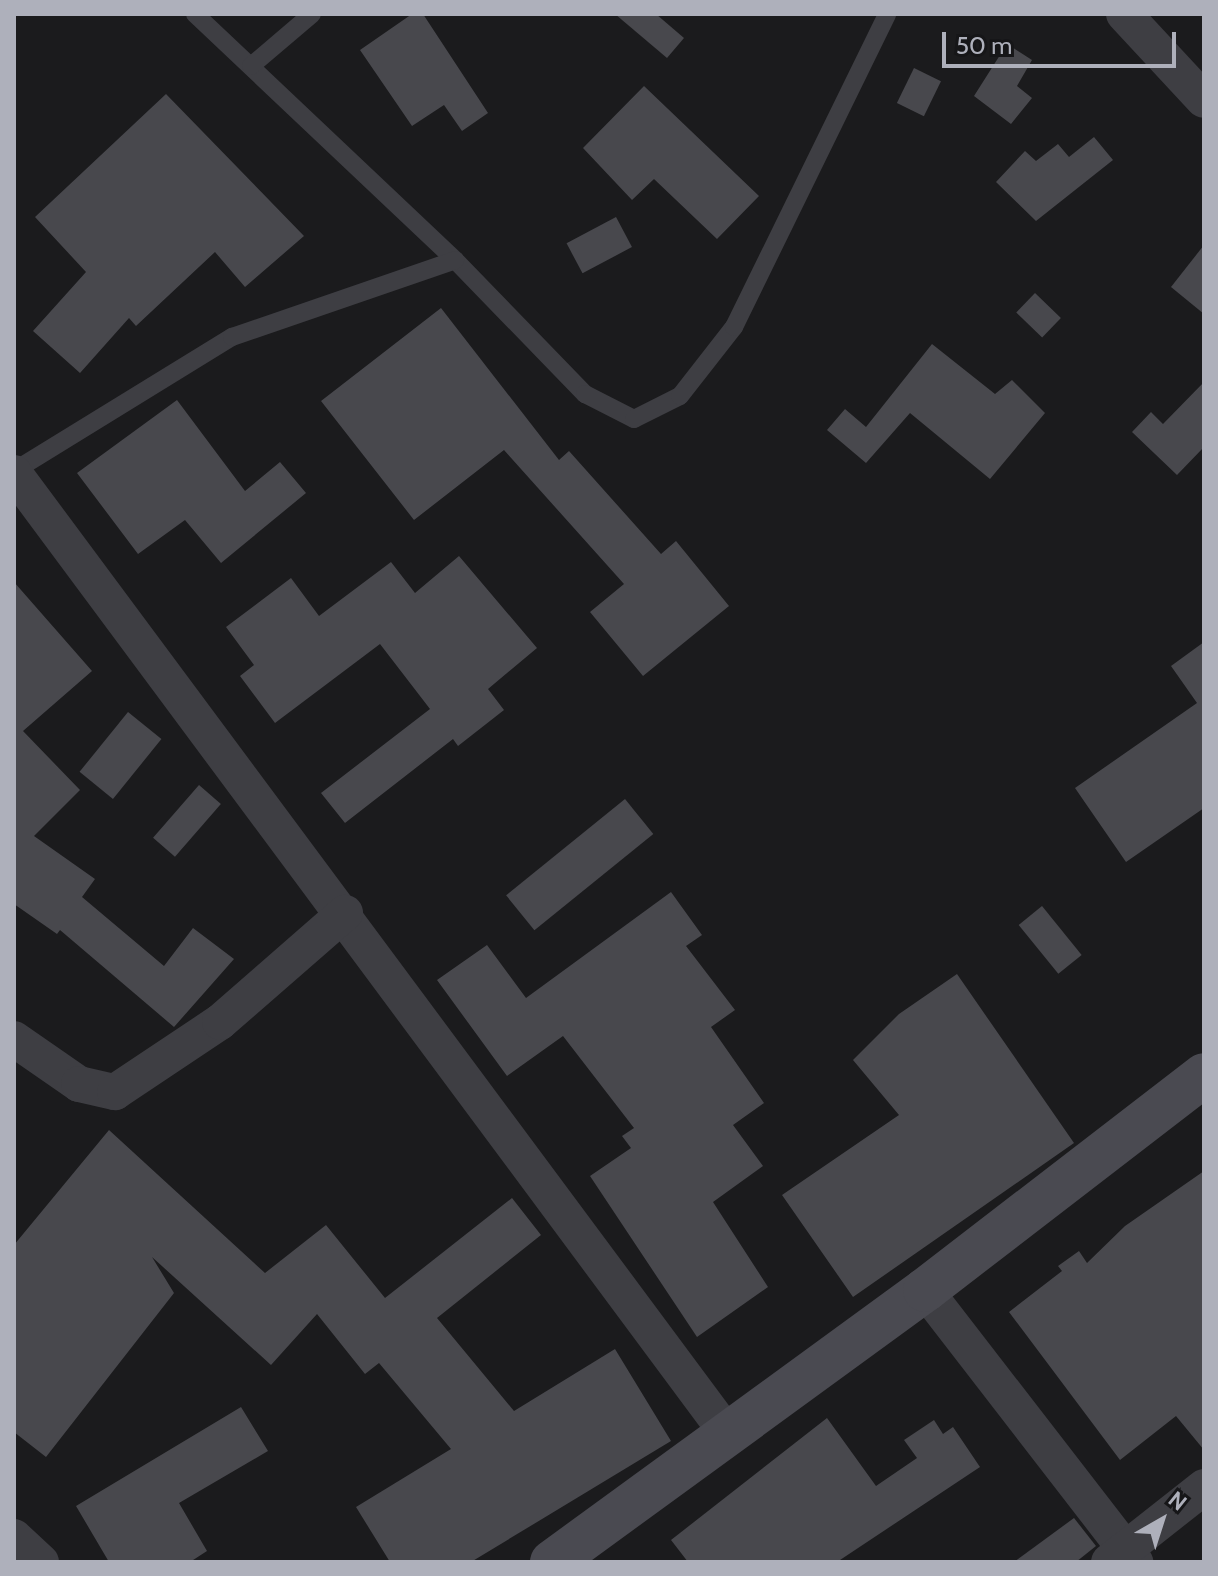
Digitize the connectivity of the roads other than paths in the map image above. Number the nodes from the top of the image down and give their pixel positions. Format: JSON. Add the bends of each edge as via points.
{"nodes":[{"id":1,"x":195,"y":14,"type":"edge"},
{"id":2,"x":312,"y":14,"type":"edge"},
{"id":3,"x":887,"y":14,"type":"edge"},
{"id":4,"x":1124,"y":14,"type":"edge"},
{"id":5,"x":251,"y":66,"type":"junction"},
{"id":6,"x":1204,"y":100,"type":"edge"},
{"id":7,"x":455,"y":260,"type":"junction"},
{"id":8,"x":14,"y":472,"type":"edge"},
{"id":9,"x":345,"y":913,"type":"junction"},
{"id":10,"x":14,"y":1039,"type":"edge"},
{"id":11,"x":1204,"y":1075,"type":"edge"},
{"id":12,"x":925,"y":1290,"type":"junction"},
{"id":13,"x":727,"y":1433,"type":"junction"},
{"id":14,"x":1204,"y":1487,"type":"edge"},
{"id":15,"x":14,"y":1537,"type":"edge"},
{"id":16,"x":1123,"y":1558,"type":"edge"},
{"id":17,"x":41,"y":1562,"type":"edge"},
{"id":18,"x":552,"y":1562,"type":"edge"}],
"edges":[{"from":1,"to":5,"type":"lane"},
{"from":2,"to":5,"type":"lane"},
{"from":3,"to":7,"type":"lane","via":[[734,327],[680,396],[634,419],[585,394]]},
{"from":4,"to":6,"type":"street"},
{"from":5,"to":7,"type":"lane"},
{"from":7,"to":8,"type":"lane","via":[[232,337]]},
{"from":8,"to":9,"type":"street"},
{"from":9,"to":10,"type":"street","via":[[220,1022],[115,1092],[79,1084]]},
{"from":9,"to":13,"type":"street"},
{"from":11,"to":12,"type":"street"},
{"from":12,"to":13,"type":"street"},
{"from":12,"to":16,"type":"street"},
{"from":13,"to":18,"type":"street"},
{"from":14,"to":16,"type":"street"},
{"from":15,"to":17,"type":"street"}]}
